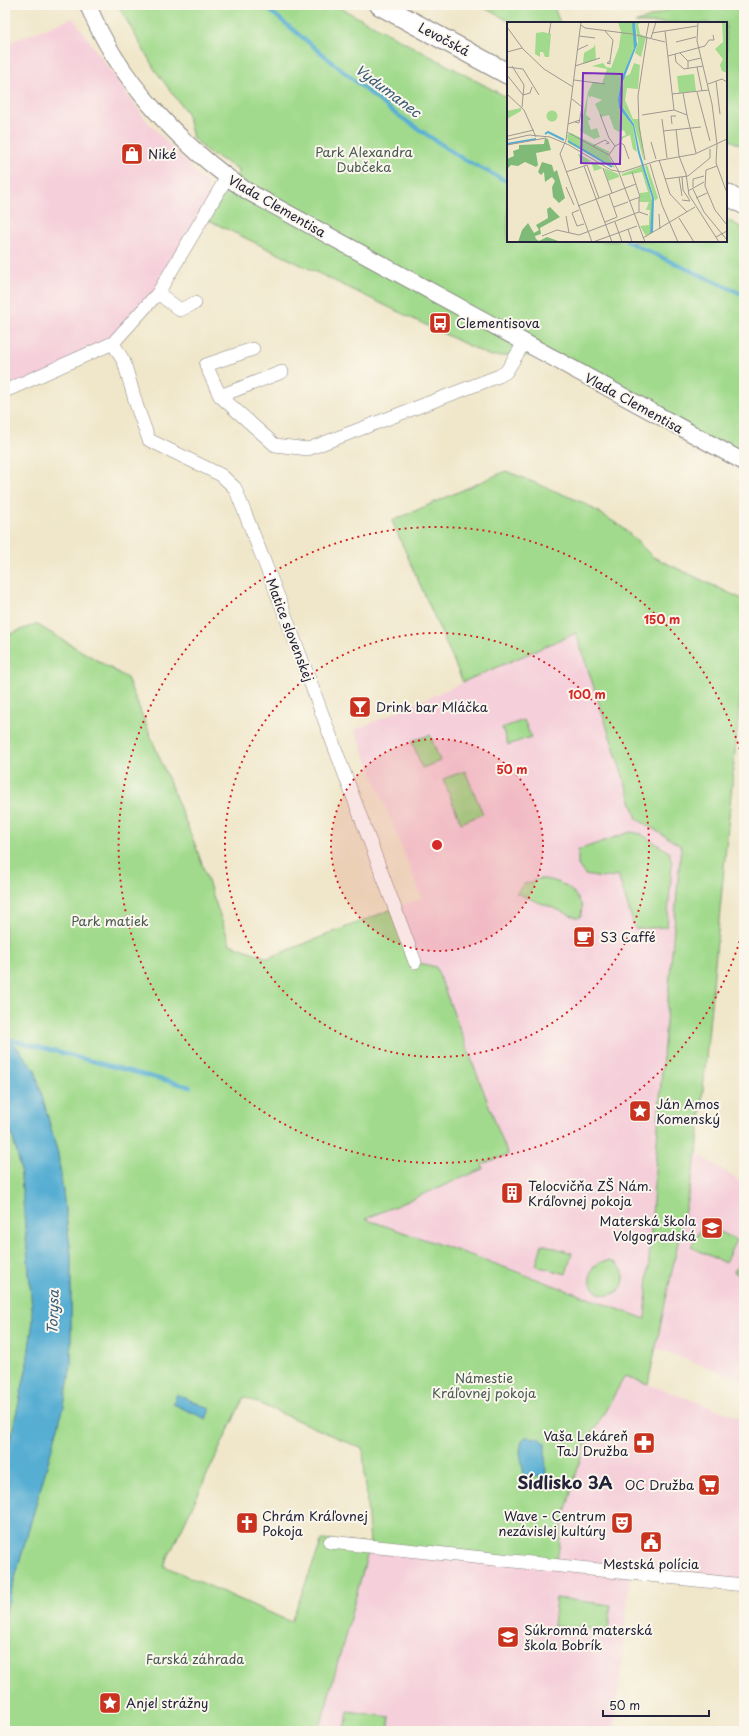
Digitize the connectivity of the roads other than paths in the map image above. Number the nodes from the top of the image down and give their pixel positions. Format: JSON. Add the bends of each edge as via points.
{"nodes":[{"id":1,"x":88,"y":5,"type":"edge"},
{"id":2,"x":380,"y":5,"type":"edge"},
{"id":3,"x":507,"y":73,"type":"edge"},
{"id":4,"x":226,"y":177,"type":"junction"},
{"id":5,"x":727,"y":195,"type":"edge"},
{"id":6,"x":744,"y":204,"type":"edge"},
{"id":7,"x":158,"y":293,"type":"junction"},
{"id":8,"x":195,"y":303,"type":"dead end"},
{"id":9,"x":113,"y":343,"type":"junction"},
{"id":10,"x":524,"y":343,"type":"junction"},
{"id":11,"x":253,"y":349,"type":"dead end"},
{"id":12,"x":282,"y":372,"type":"dead end"},
{"id":13,"x":5,"y":391,"type":"edge"},
{"id":14,"x":220,"y":396,"type":"junction"},
{"id":15,"x":744,"y":462,"type":"edge"},
{"id":16,"x":415,"y":962,"type":"dead end"},
{"id":17,"x":330,"y":1542,"type":"dead end"},
{"id":18,"x":744,"y":1584,"type":"edge"}],
"edges":[{"from":1,"to":4,"type":"street","name":"Vlada Clementisa","via":[[104,38],[126,73],[169,127]]},
{"from":2,"to":3,"type":"main road","name":"Levočská"},
{"from":4,"to":7,"type":"street"},
{"from":4,"to":10,"type":"street","name":"Vlada Clementisa","via":[[247,191]]},
{"from":5,"to":6,"type":"main road"},
{"from":7,"to":8,"type":"street","via":[[180,310]]},
{"from":7,"to":9,"type":"street"},
{"from":9,"to":13,"type":"street"},
{"from":9,"to":16,"type":"street","name":"Matice slovenskej","via":[[124,362],[149,440],[222,475],[235,488]]},
{"from":10,"to":14,"type":"street","via":[[506,372],[499,376],[308,449],[275,445]]},
{"from":10,"to":15,"type":"street","name":"Vlada Clementisa"},
{"from":11,"to":14,"type":"street","via":[[206,365]]},
{"from":12,"to":14,"type":"street"},
{"from":17,"to":18,"type":"street"}]}
